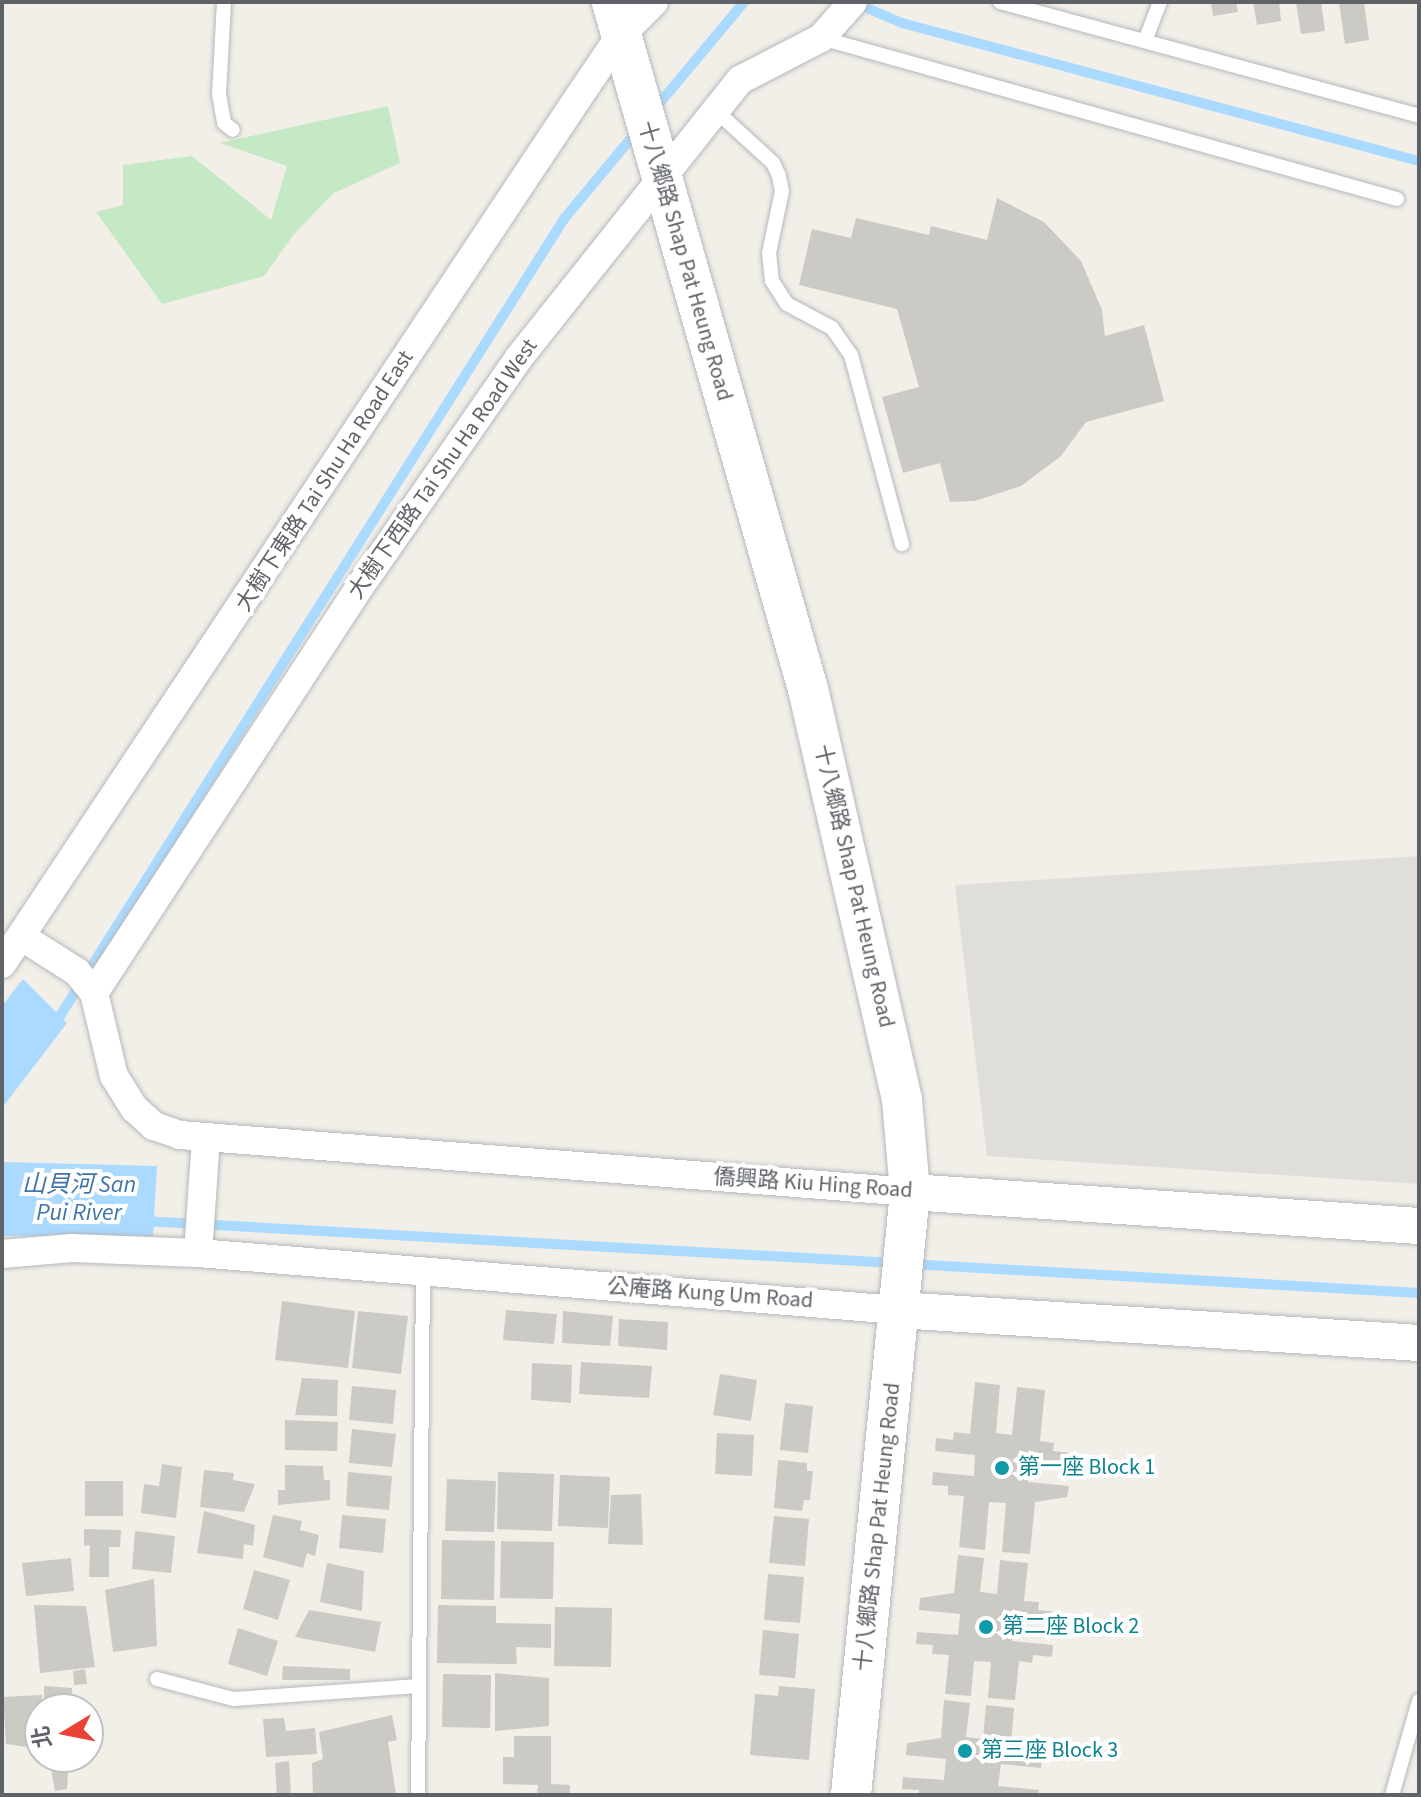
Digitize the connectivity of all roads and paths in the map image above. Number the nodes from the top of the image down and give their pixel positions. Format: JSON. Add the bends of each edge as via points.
{"nodes":[{"id":1,"x":224,"y":2,"type":"edge"},
{"id":2,"x":654,"y":2,"type":"edge"},
{"id":3,"x":1000,"y":2,"type":"edge"},
{"id":4,"x":1160,"y":2,"type":"edge"},
{"id":5,"x":837,"y":20,"type":"edge"},
{"id":6,"x":620,"y":31,"type":"edge"},
{"id":7,"x":1145,"y":41,"type":"junction"},
{"id":8,"x":715,"y":110,"type":"junction"},
{"id":9,"x":1419,"y":116,"type":"edge"},
{"id":10,"x":233,"y":130,"type":"dead end"},
{"id":11,"x":658,"y":169,"type":"junction"},
{"id":12,"x":1397,"y":199,"type":"dead end"},
{"id":13,"x":902,"y":544,"type":"dead end"},
{"id":14,"x":22,"y":937,"type":"junction"},
{"id":15,"x":2,"y":964,"type":"edge"},
{"id":16,"x":94,"y":993,"type":"junction"},
{"id":17,"x":206,"y":1138,"type":"junction"},
{"id":18,"x":909,"y":1199,"type":"junction"},
{"id":19,"x":1419,"y":1226,"type":"edge"},
{"id":20,"x":198,"y":1253,"type":"junction"},
{"id":21,"x":2,"y":1254,"type":"edge"},
{"id":22,"x":423,"y":1272,"type":"junction"},
{"id":23,"x":900,"y":1294,"type":"junction"},
{"id":24,"x":1419,"y":1343,"type":"edge"},
{"id":25,"x":157,"y":1679,"type":"dead end"},
{"id":26,"x":419,"y":1686,"type":"junction"},
{"id":27,"x":1419,"y":1701,"type":"edge"},
{"id":28,"x":418,"y":1795,"type":"edge"},
{"id":29,"x":851,"y":1795,"type":"edge"},
{"id":30,"x":1392,"y":1795,"type":"edge"}],
"edges":[{"from":1,"to":10,"type":"lane","via":[[219,94],[224,123]]},
{"from":2,"to":6,"type":"street","name":"大樹下東路 Tai Shu Ha Road East"},
{"from":3,"to":7,"type":"lane"},
{"from":4,"to":7,"type":"lane"},
{"from":5,"to":8,"type":"street","name":"大樹下西路 Tai Shu Ha Road West","via":[[740,80]]},
{"from":5,"to":12,"type":"lane"},
{"from":6,"to":11,"type":"main road","name":"十八鄉路 Shap Pat Heung Road"},
{"from":6,"to":14,"type":"street","name":"大樹下東路 Tai Shu Ha Road East"},
{"from":7,"to":9,"type":"lane"},
{"from":8,"to":11,"type":"street","name":"大樹下西路 Tai Shu Ha Road West"},
{"from":8,"to":13,"type":"lane","via":[[773,163],[779,176],[782,191],[769,253],[772,281],[787,304],[832,328],[851,355]]},
{"from":11,"to":16,"type":"street","name":"大樹下西路 Tai Shu Ha Road West","via":[[401,526]]},
{"from":11,"to":18,"type":"main road","name":"十八鄉路 Shap Pat Heung Road","via":[[808,689],[902,1100]]},
{"from":14,"to":15,"type":"street","name":"大樹下東路 Tai Shu Ha Road East"},
{"from":14,"to":16,"type":"street","via":[[77,972]]},
{"from":16,"to":17,"type":"street","name":"僑興路 Kiu Hing Road","via":[[109,1062],[135,1109],[154,1126]]},
{"from":17,"to":18,"type":"street","name":"僑興路 Kiu Hing Road"},
{"from":17,"to":20,"type":"street"},
{"from":18,"to":19,"type":"street","name":"僑興路 Kiu Hing Road"},
{"from":18,"to":23,"type":"main road","name":"十八鄉路 Shap Pat Heung Road"},
{"from":20,"to":21,"type":"street","name":"公庵路 Kung Um Road","via":[[72,1248]]},
{"from":20,"to":22,"type":"street","name":"公庵路 Kung Um Road"},
{"from":22,"to":23,"type":"street","name":"公庵路 Kung Um Road"},
{"from":22,"to":26,"type":"lane"},
{"from":23,"to":24,"type":"street","name":"公庵路 Kung Um Road"},
{"from":23,"to":29,"type":"main road","name":"十八鄉路 Shap Pat Heung Road"},
{"from":25,"to":26,"type":"lane","via":[[239,1699]]},
{"from":26,"to":28,"type":"lane"},
{"from":27,"to":30,"type":"lane"}]}
